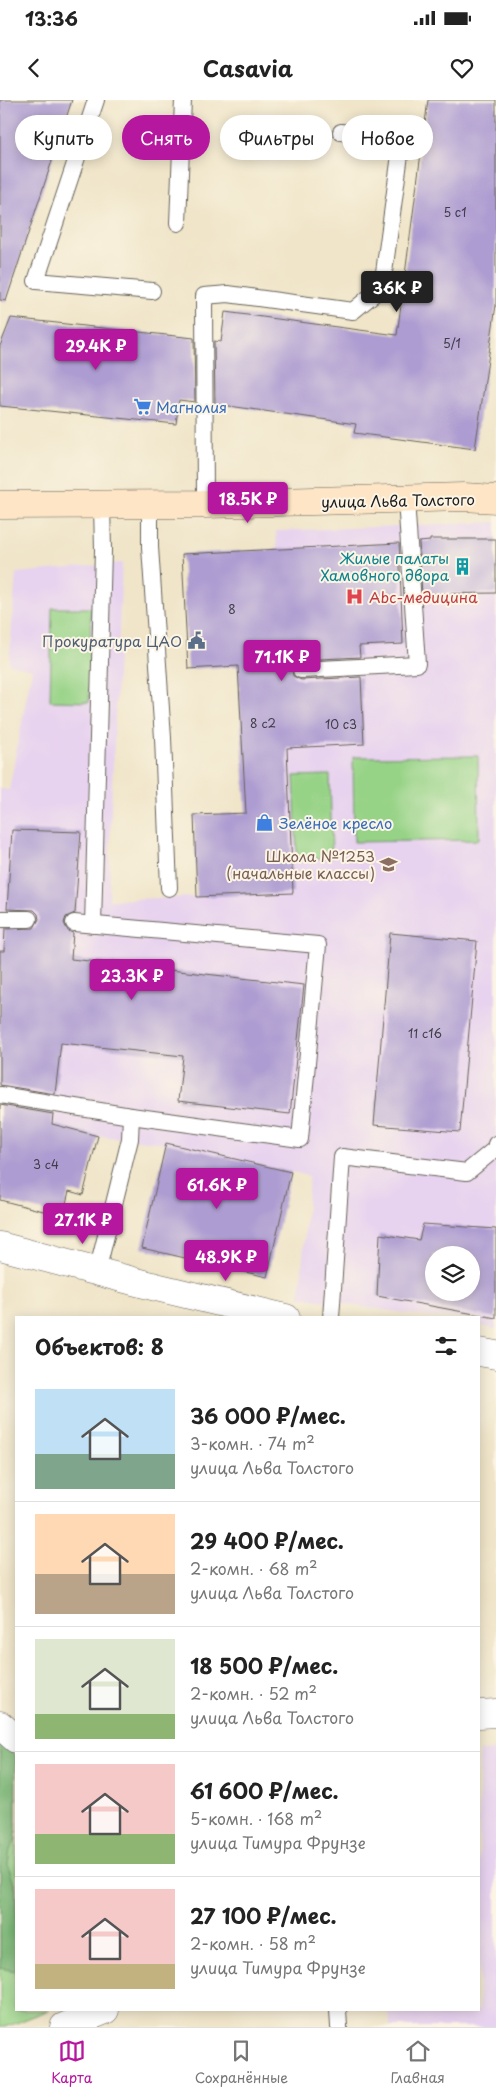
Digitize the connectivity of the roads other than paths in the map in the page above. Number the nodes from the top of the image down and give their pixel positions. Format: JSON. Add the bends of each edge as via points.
{"nodes":[{"id":1,"x":96,"y":100,"type":"edge"},
{"id":2,"x":183,"y":100,"type":"edge"},
{"id":3,"x":341,"y":132,"type":"dead end"},
{"id":4,"x":178,"y":223,"type":"dead end"},
{"id":5,"x":152,"y":291,"type":"dead end"},
{"id":6,"x":406,"y":499,"type":"junction"},
{"id":7,"x":496,"y":499,"type":"edge"},
{"id":8,"x":150,"y":504,"type":"junction"},
{"id":9,"x":205,"y":504,"type":"junction"},
{"id":10,"x":0,"y":505,"type":"edge"},
{"id":11,"x":102,"y":505,"type":"junction"},
{"id":12,"x":301,"y":670,"type":"dead end"},
{"id":13,"x":169,"y":888,"type":"dead end"},
{"id":14,"x":0,"y":919,"type":"edge"},
{"id":15,"x":29,"y":919,"type":"dead end"},
{"id":16,"x":74,"y":923,"type":"dead end"},
{"id":17,"x":93,"y":925,"type":"junction"},
{"id":18,"x":0,"y":1094,"type":"edge"},
{"id":19,"x":131,"y":1116,"type":"junction"},
{"id":20,"x":496,"y":1144,"type":"edge"},
{"id":21,"x":0,"y":1246,"type":"edge"},
{"id":22,"x":98,"y":1272,"type":"junction"},
{"id":23,"x":278,"y":1316,"type":"edge"},
{"id":24,"x":331,"y":1316,"type":"edge"},
{"id":25,"x":480,"y":1352,"type":"edge"},
{"id":26,"x":496,"y":1355,"type":"edge"},
{"id":27,"x":496,"y":1713,"type":"edge"},
{"id":28,"x":480,"y":1714,"type":"edge"},
{"id":29,"x":0,"y":1725,"type":"edge"},
{"id":30,"x":15,"y":1738,"type":"edge"},
{"id":31,"x":103,"y":2011,"type":"edge"},
{"id":32,"x":338,"y":2011,"type":"edge"},
{"id":33,"x":64,"y":2027,"type":"edge"},
{"id":34,"x":339,"y":2027,"type":"edge"}],
"edges":[{"from":1,"to":5,"type":"lane","via":[[36,282]]},
{"from":2,"to":4,"type":"lane"},
{"from":3,"to":9,"type":"lane","via":[[402,140],[382,287],[353,310],[228,294],[204,296]]},
{"from":6,"to":7,"type":"street","name":"улица Льва Толстого"},
{"from":6,"to":9,"type":"street","name":"улица Льва Толстого"},
{"from":6,"to":12,"type":"lane","via":[[417,664]]},
{"from":8,"to":9,"type":"street","name":"улица Льва Толстого"},
{"from":8,"to":11,"type":"street","name":"улица Льва Толстого"},
{"from":8,"to":13,"type":"lane"},
{"from":10,"to":11,"type":"street","name":"улица Льва Толстого"},
{"from":11,"to":17,"type":"lane"},
{"from":14,"to":15,"type":"lane"},
{"from":16,"to":17,"type":"lane"},
{"from":17,"to":19,"type":"lane","via":[[318,945],[300,1139]]},
{"from":18,"to":19,"type":"lane"},
{"from":19,"to":22,"type":"lane","via":[[130,1140]]},
{"from":20,"to":24,"type":"lane","via":[[495,1149],[467,1172],[342,1157]]},
{"from":21,"to":22,"type":"street"},
{"from":22,"to":23,"type":"street"},
{"from":25,"to":26,"type":"street"},
{"from":27,"to":28,"type":"street"},
{"from":29,"to":30,"type":"street"},
{"from":31,"to":33,"type":"street"},
{"from":32,"to":34,"type":"lane"}]}
